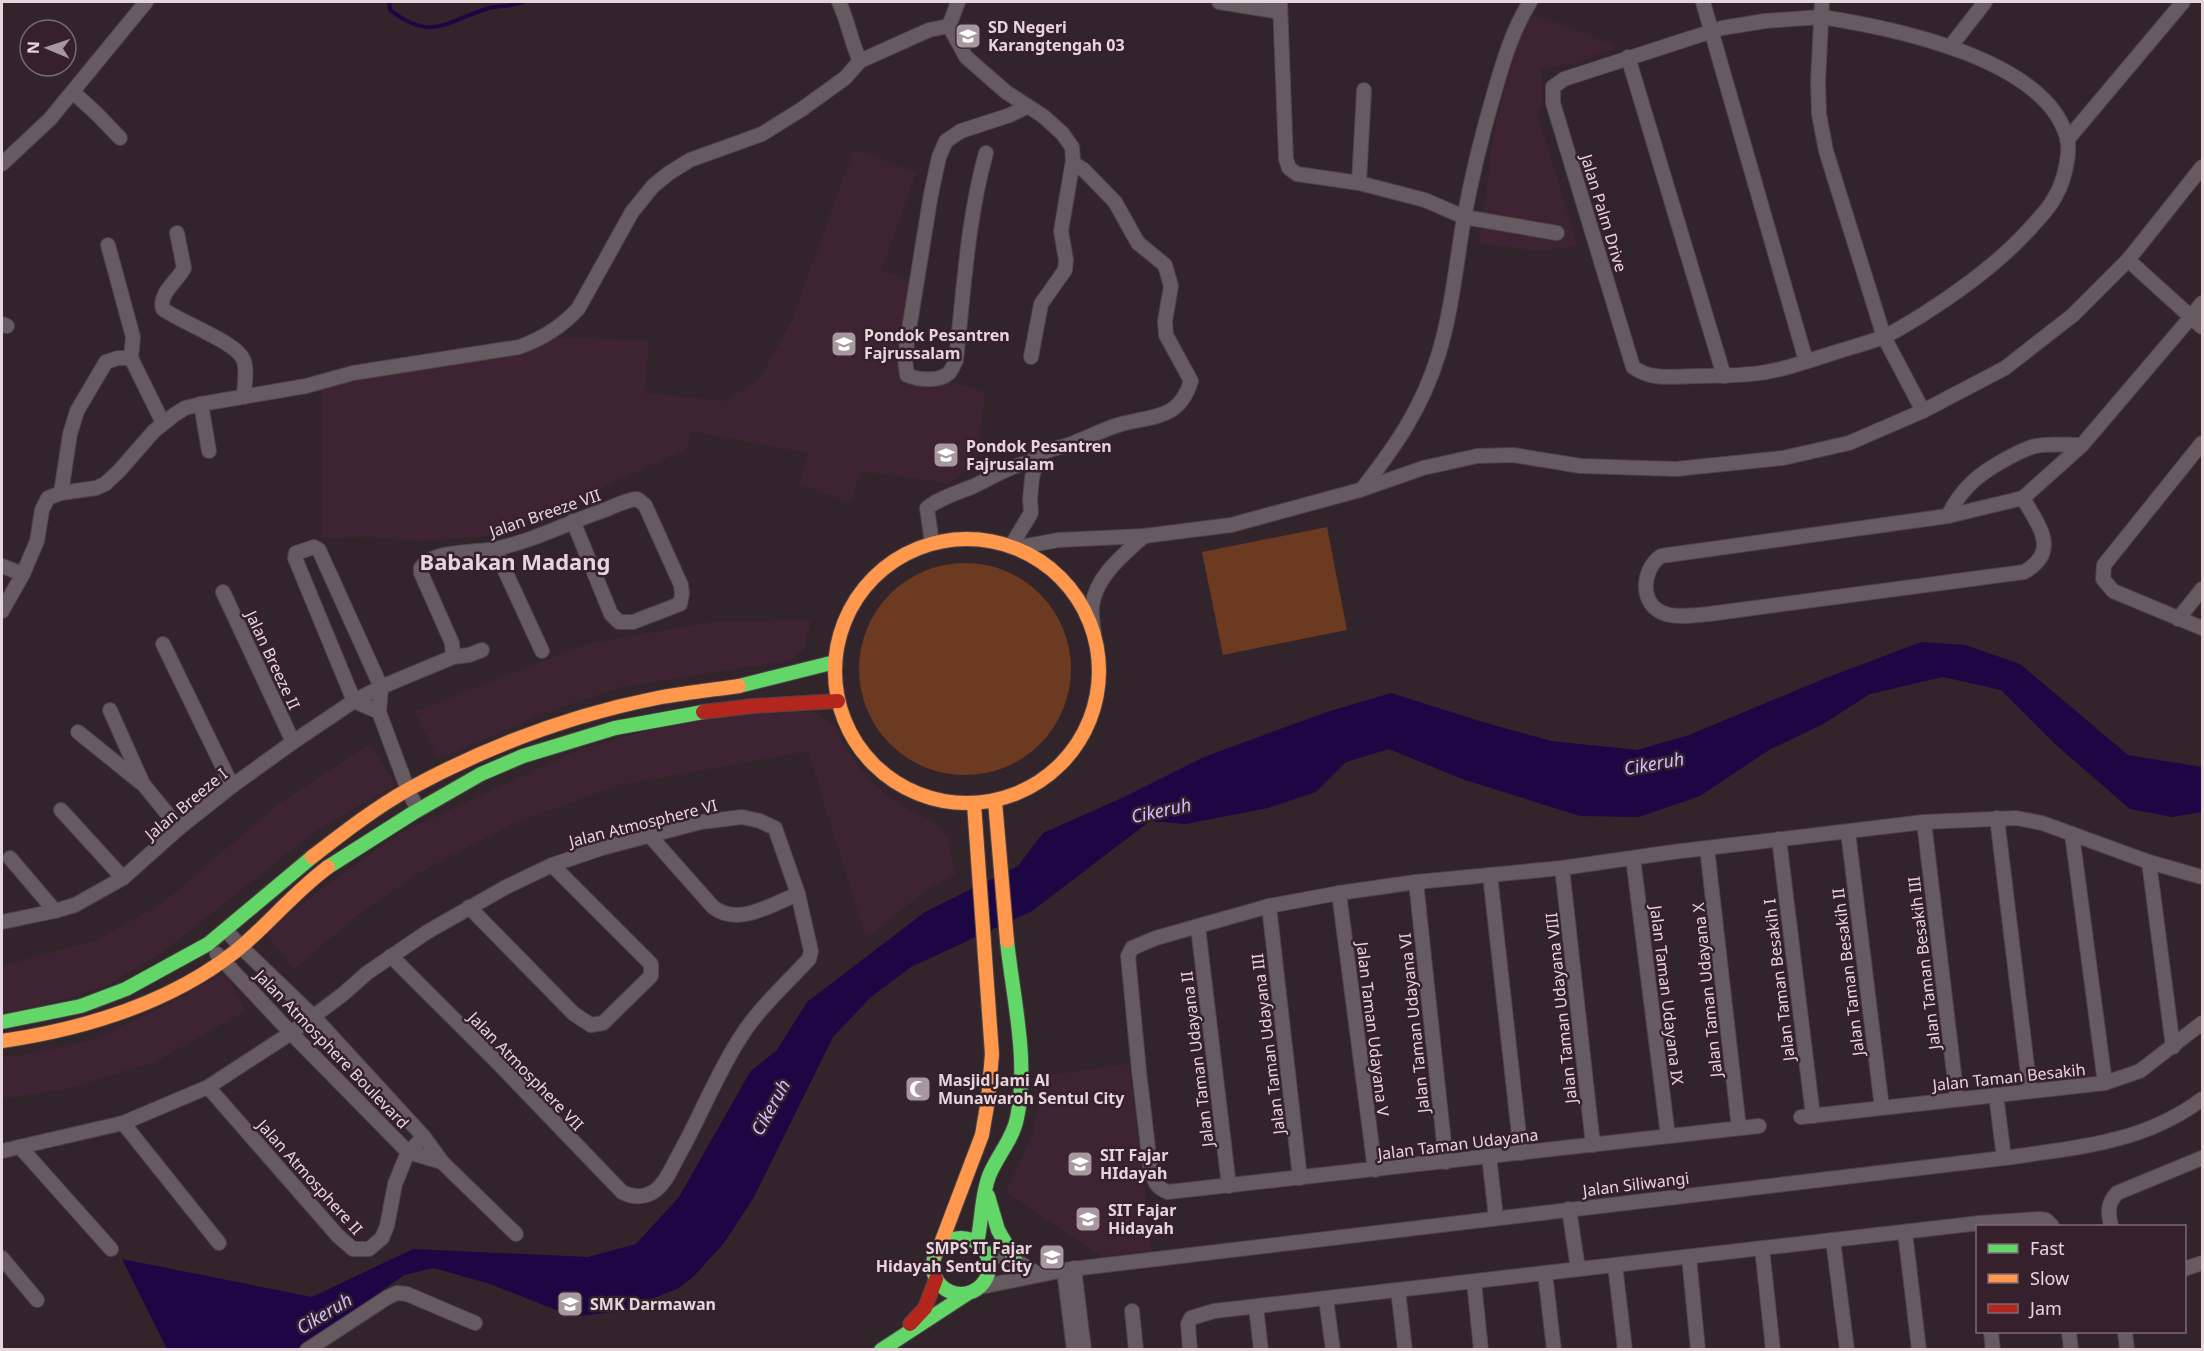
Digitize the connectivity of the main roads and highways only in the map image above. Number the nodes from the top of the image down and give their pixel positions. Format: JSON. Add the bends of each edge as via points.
{"nodes":[{"id":1,"x":835,"y":662,"type":"junction"},
{"id":2,"x":838,"y":701,"type":"junction"},
{"id":3,"x":995,"y":801,"type":"junction"},
{"id":4,"x":974,"y":804,"type":"junction"},
{"id":5,"x":2,"y":1022,"type":"edge"},
{"id":6,"x":2,"y":1041,"type":"edge"},
{"id":7,"x":986,"y":1186,"type":"junction"},
{"id":8,"x":981,"y":1248,"type":"junction"},
{"id":9,"x":938,"y":1251,"type":"junction"},
{"id":10,"x":1015,"y":1260,"type":"road end"},
{"id":11,"x":936,"y":1279,"type":"junction"},
{"id":12,"x":967,"y":1294,"type":"junction"},
{"id":13,"x":895,"y":1340,"type":"junction"},
{"id":14,"x":881,"y":1350,"type":"edge"}],
"edges":[{"from":1,"to":2,"type":"main road"},
{"from":1,"to":3,"type":"main road","via":[[841,630],[855,600],[876,575],[902,556],[932,543],[958,538],[1013,547],[1042,562],[1074,593],[1094,634],[1099,677],[1090,720],[1068,757],[1035,785]]},
{"from":1,"to":5,"type":"main road","via":[[742,686],[646,701],[537,730],[472,757],[408,790],[347,829],[208,944],[126,989],[81,1006]]},
{"from":2,"to":4,"type":"main road","via":[[851,736],[874,765],[903,788],[938,801]]},
{"from":2,"to":6,"type":"main road","via":[[744,706],[675,716],[547,747],[493,769],[371,839],[319,874],[223,960],[134,1008],[83,1026]]},
{"from":3,"to":4,"type":"main road"},
{"from":3,"to":7,"type":"main road","via":[[1020,1094],[1017,1120]]},
{"from":4,"to":9,"type":"main road","via":[[993,1054],[988,1104],[978,1147]]},
{"from":7,"to":8,"type":"main road"},
{"from":7,"to":10,"type":"main road","via":[[993,1217]]},
{"from":8,"to":9,"type":"main road","via":[[970,1239],[956,1239]]},
{"from":8,"to":12,"type":"main road","via":[[989,1267],[985,1282]]},
{"from":9,"to":11,"type":"main road","via":[[933,1265]]},
{"from":11,"to":12,"type":"main road","via":[[946,1290]]},
{"from":11,"to":13,"type":"main road","via":[[925,1308]]},
{"from":12,"to":13,"type":"main road"},
{"from":13,"to":14,"type":"main road"}]}
